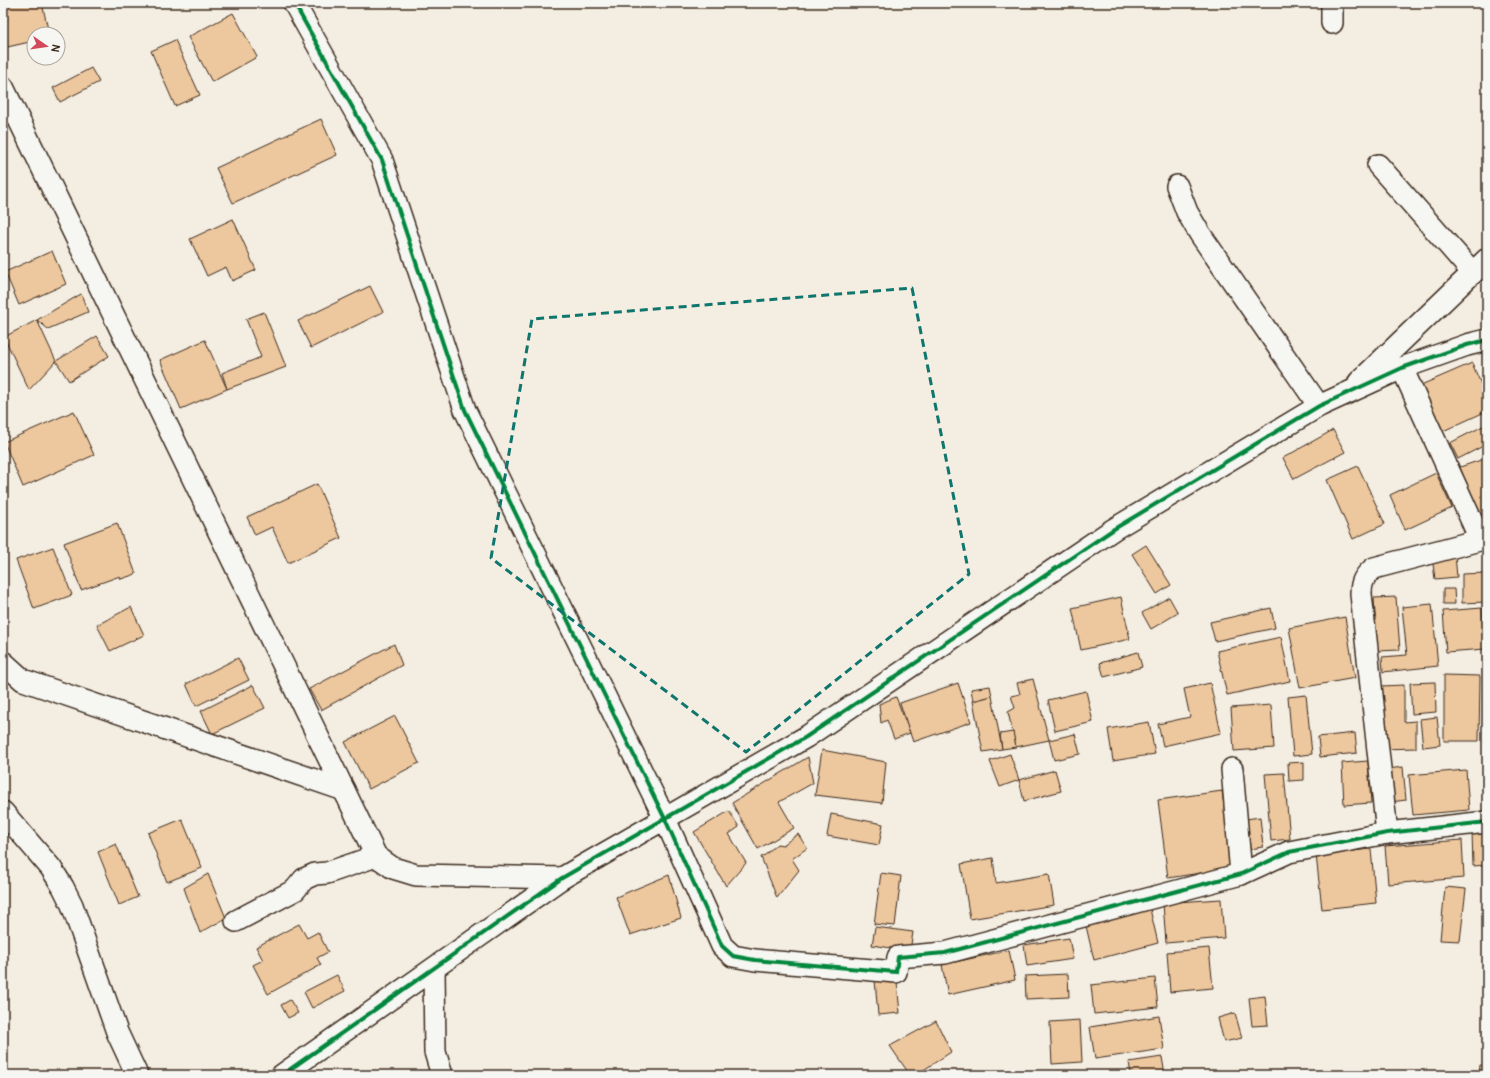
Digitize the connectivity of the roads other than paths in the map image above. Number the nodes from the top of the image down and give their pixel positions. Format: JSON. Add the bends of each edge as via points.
{"nodes":[{"id":1,"x":294,"y":3,"type":"edge"},
{"id":2,"x":3,"y":87,"type":"edge"},
{"id":3,"x":1378,"y":165,"type":"dead end"},
{"id":4,"x":1177,"y":186,"type":"dead end"},
{"id":5,"x":1480,"y":266,"type":"edge"},
{"id":6,"x":1487,"y":340,"type":"edge"},
{"id":7,"x":1402,"y":368,"type":"junction"},
{"id":8,"x":1349,"y":391,"type":"junction"},
{"id":9,"x":1319,"y":406,"type":"junction"},
{"id":10,"x":1483,"y":539,"type":"edge"},
{"id":11,"x":3,"y":662,"type":"edge"},
{"id":12,"x":1232,"y":769,"type":"dead end"},
{"id":13,"x":344,"y":790,"type":"junction"},
{"id":14,"x":3,"y":812,"type":"edge"},
{"id":15,"x":665,"y":819,"type":"junction"},
{"id":16,"x":1487,"y":822,"type":"edge"},
{"id":17,"x":1387,"y":833,"type":"junction"},
{"id":18,"x":376,"y":856,"type":"junction"},
{"id":19,"x":1241,"y":874,"type":"junction"},
{"id":20,"x":562,"y":878,"type":"junction"},
{"id":21,"x":236,"y":921,"type":"dead end"},
{"id":22,"x":434,"y":969,"type":"junction"},
{"id":23,"x":137,"y":1075,"type":"edge"},
{"id":24,"x":282,"y":1075,"type":"edge"},
{"id":25,"x":442,"y":1075,"type":"edge"}],
"edges":[{"from":1,"to":15,"type":"street","via":[[382,160],[465,410]]},
{"from":2,"to":13,"type":"street"},
{"from":3,"to":5,"type":"street"},
{"from":4,"to":9,"type":"street","via":[[1187,212],[1200,234]]},
{"from":5,"to":8,"type":"street"},
{"from":6,"to":7,"type":"street"},
{"from":7,"to":8,"type":"street"},
{"from":7,"to":10,"type":"street"},
{"from":8,"to":9,"type":"street"},
{"from":9,"to":15,"type":"street","via":[[1114,529],[806,737]]},
{"from":10,"to":17,"type":"street","via":[[1374,568],[1366,574],[1361,583]]},
{"from":11,"to":13,"type":"street","via":[[23,680]]},
{"from":12,"to":19,"type":"street"},
{"from":13,"to":18,"type":"street"},
{"from":14,"to":23,"type":"street","via":[[51,868],[63,887],[72,905],[117,1032]]},
{"from":15,"to":19,"type":"street","via":[[722,946],[733,956],[754,960],[896,972],[898,957],[945,953]]},
{"from":15,"to":20,"type":"street"},
{"from":16,"to":17,"type":"street"},
{"from":17,"to":19,"type":"street","via":[[1289,852]]},
{"from":18,"to":20,"type":"street","via":[[393,868],[416,875]]},
{"from":18,"to":21,"type":"street","via":[[304,879],[295,890]]},
{"from":20,"to":22,"type":"street"},
{"from":22,"to":24,"type":"street"},
{"from":22,"to":25,"type":"street","via":[[435,1052]]}]}
